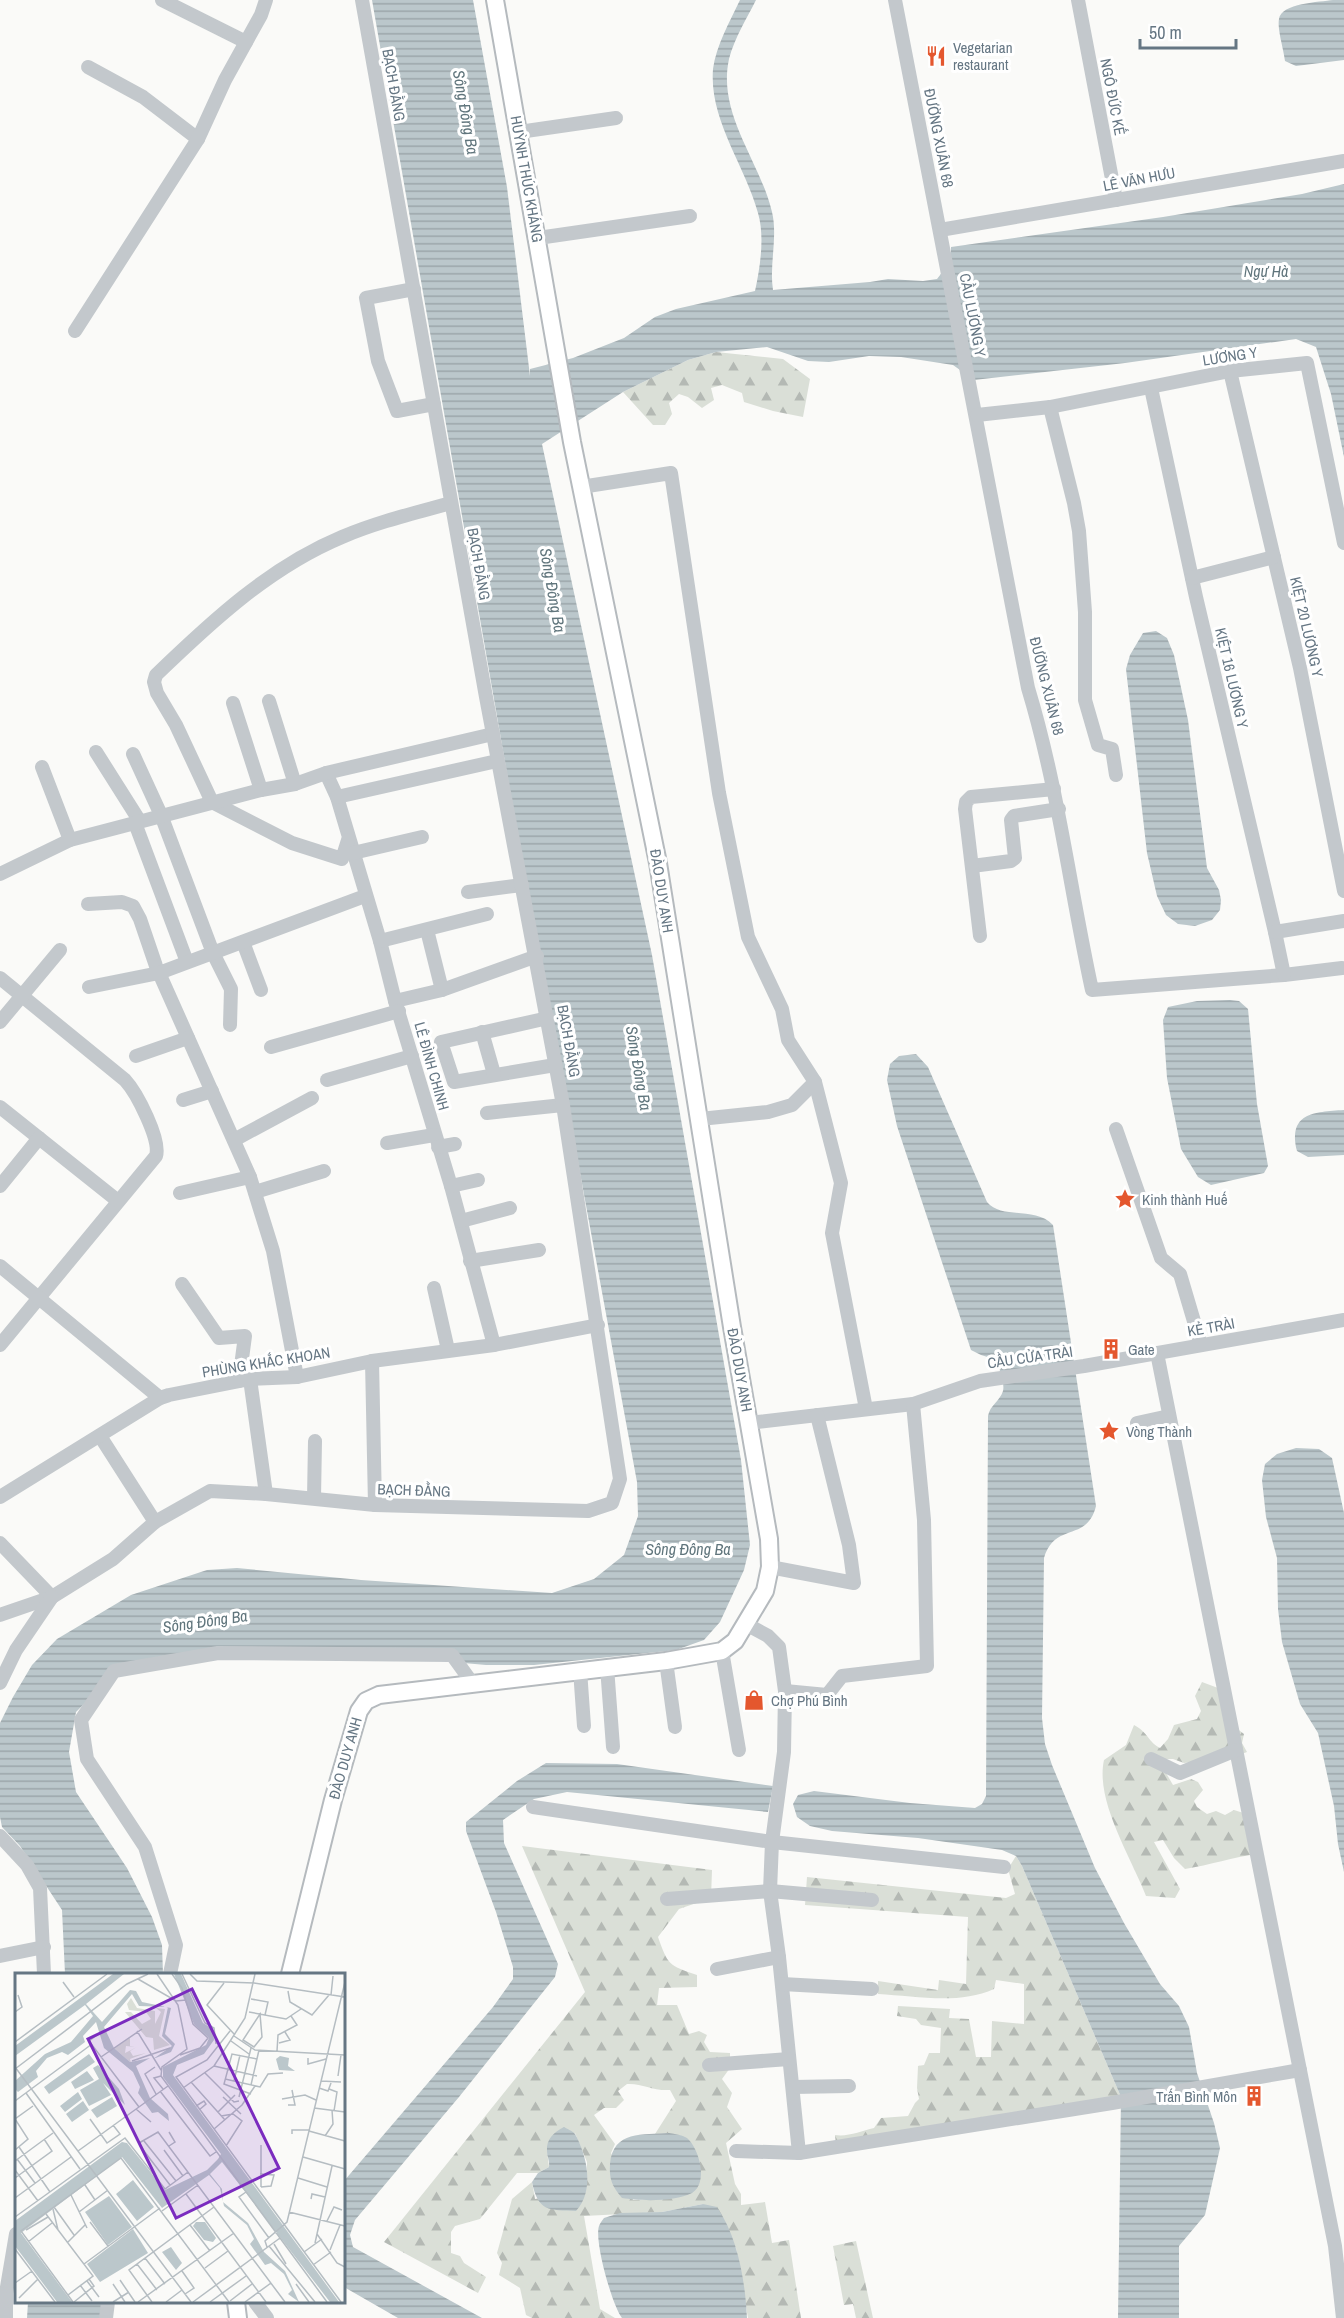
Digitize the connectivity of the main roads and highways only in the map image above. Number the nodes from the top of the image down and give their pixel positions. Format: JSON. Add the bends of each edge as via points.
{"nodes":[{"id":1,"x":495,"y":0,"type":"edge"},
{"id":2,"x":572,"y":442,"type":"joint"},
{"id":3,"x":290,"y":1973,"type":"edge"},
{"id":4,"x":236,"y":2303,"type":"edge"},
{"id":5,"x":238,"y":2318,"type":"edge"}],
"edges":[{"from":1,"to":2,"type":"main road","name":"HUỲNH THÚC KHÁNG"},
{"from":2,"to":3,"type":"main road","name":"ĐÀO DUY ANH","via":[[658,863],[769,1539],[770,1567],[765,1591],[735,1641],[722,1651],[379,1695],[366,1701],[359,1711],[333,1800]]},
{"from":4,"to":5,"type":"main road"}]}
